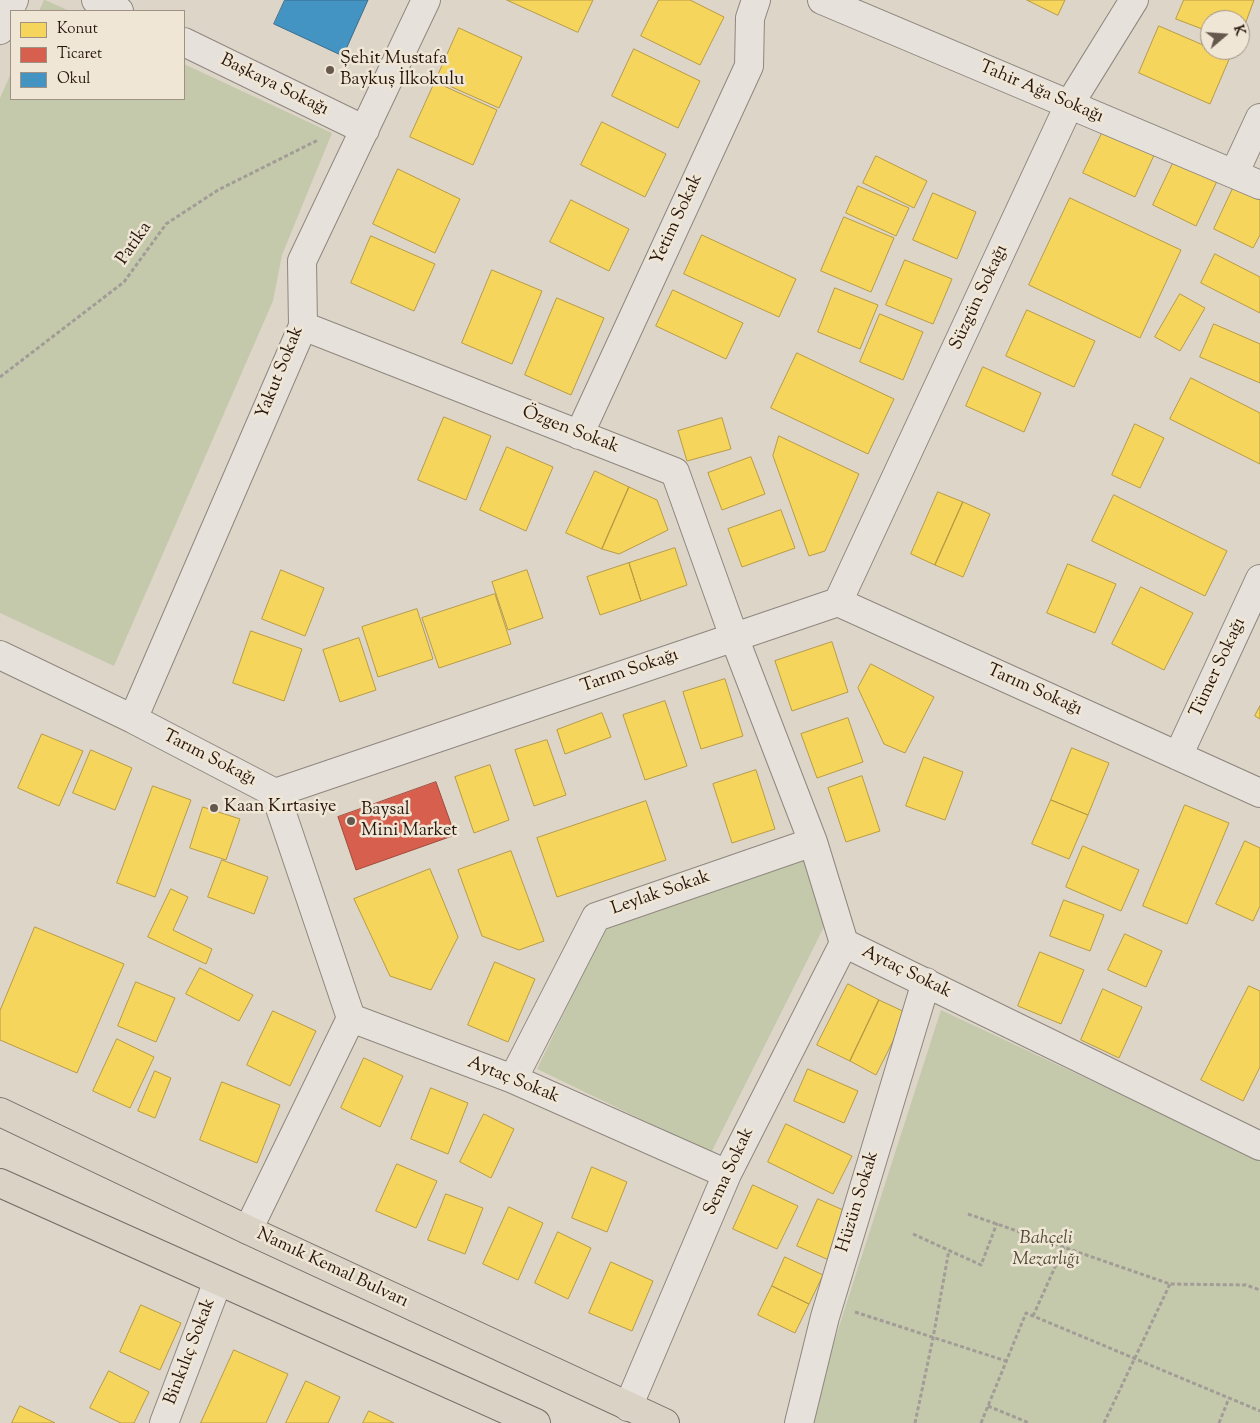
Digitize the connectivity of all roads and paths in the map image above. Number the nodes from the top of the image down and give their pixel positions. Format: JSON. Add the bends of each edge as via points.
{"nodes":[{"id":1,"x":14,"y":0,"type":"edge"},
{"id":2,"x":96,"y":0,"type":"edge"},
{"id":3,"x":426,"y":0,"type":"edge"},
{"id":4,"x":756,"y":0,"type":"edge"},
{"id":5,"x":822,"y":0,"type":"edge"},
{"id":6,"x":1134,"y":0,"type":"edge"},
{"id":7,"x":117,"y":10,"type":"edge"},
{"id":8,"x":0,"y":30,"type":"edge"},
{"id":9,"x":185,"y":42,"type":"edge"},
{"id":10,"x":1069,"y":105,"type":"junction"},
{"id":11,"x":1260,"y":118,"type":"edge"},
{"id":12,"x":365,"y":130,"type":"junction"},
{"id":13,"x":324,"y":135,"type":"dead end"},
{"id":14,"x":1234,"y":174,"type":"junction"},
{"id":15,"x":1260,"y":184,"type":"edge"},
{"id":16,"x":302,"y":326,"type":"junction"},
{"id":17,"x":0,"y":377,"type":"edge"},
{"id":18,"x":579,"y":435,"type":"junction"},
{"id":19,"x":1260,"y":579,"type":"edge"},
{"id":20,"x":838,"y":602,"type":"junction"},
{"id":21,"x":734,"y":637,"type":"junction"},
{"id":22,"x":0,"y":655,"type":"edge"},
{"id":23,"x":132,"y":719,"type":"junction"},
{"id":24,"x":1178,"y":756,"type":"junction"},
{"id":25,"x":275,"y":793,"type":"junction"},
{"id":26,"x":1260,"y":793,"type":"edge"},
{"id":27,"x":814,"y":842,"type":"junction"},
{"id":28,"x":844,"y":943,"type":"junction"},
{"id":29,"x":926,"y":982,"type":"junction"},
{"id":30,"x":352,"y":1018,"type":"junction"},
{"id":31,"x":513,"y":1079,"type":"junction"},
{"id":32,"x":0,"y":1112,"type":"edge"},
{"id":33,"x":1260,"y":1146,"type":"edge"},
{"id":34,"x":727,"y":1174,"type":"junction"},
{"id":35,"x":0,"y":1183,"type":"edge"},
{"id":36,"x":968,"y":1214,"type":"dead end"},
{"id":37,"x":997,"y":1223,"type":"junction"},
{"id":38,"x":248,"y":1230,"type":"junction"},
{"id":39,"x":913,"y":1234,"type":"dead end"},
{"id":40,"x":1064,"y":1247,"type":"junction"},
{"id":41,"x":949,"y":1250,"type":"junction"},
{"id":42,"x":218,"y":1281,"type":"junction"},
{"id":43,"x":1170,"y":1284,"type":"junction"},
{"id":44,"x":1260,"y":1290,"type":"edge"},
{"id":45,"x":855,"y":1312,"type":"dead end"},
{"id":46,"x":1033,"y":1316,"type":"junction"},
{"id":47,"x":933,"y":1338,"type":"junction"},
{"id":48,"x":1134,"y":1358,"type":"junction"},
{"id":49,"x":1006,"y":1361,"type":"junction"},
{"id":50,"x":1229,"y":1398,"type":"junction"},
{"id":51,"x":988,"y":1406,"type":"junction"},
{"id":52,"x":628,"y":1407,"type":"junction"},
{"id":53,"x":1260,"y":1411,"type":"edge"},
{"id":54,"x":164,"y":1423,"type":"edge"},
{"id":55,"x":536,"y":1423,"type":"edge"},
{"id":56,"x":665,"y":1423,"type":"edge"},
{"id":57,"x":799,"y":1423,"type":"edge"},
{"id":58,"x":915,"y":1423,"type":"edge"},
{"id":59,"x":981,"y":1423,"type":"edge"},
{"id":60,"x":1028,"y":1423,"type":"edge"},
{"id":61,"x":1104,"y":1423,"type":"edge"},
{"id":62,"x":1219,"y":1423,"type":"edge"}],
"edges":[{"from":1,"to":8,"type":"street"},
{"from":2,"to":7,"type":"street"},
{"from":3,"to":12,"type":"street","name":"Yakut Sokak"},
{"from":4,"to":18,"type":"street","name":"Yetim Sokak","via":[[750,18],[749,66]]},
{"from":5,"to":10,"type":"street","name":"Tahir Ağa Sokağı"},
{"from":6,"to":10,"type":"street","name":"Süzgün Sokağı"},
{"from":9,"to":12,"type":"street","name":"Başkaya Sokağı"},
{"from":10,"to":14,"type":"street","name":"Tahir Ağa Sokağı"},
{"from":10,"to":20,"type":"street","name":"Süzgün Sokağı"},
{"from":11,"to":14,"type":"street"},
{"from":12,"to":16,"type":"street","name":"Yakut Sokak","via":[[302,261]]},
{"from":13,"to":17,"type":"path","name":"Patika","via":[[218,190],[166,224],[124,282]]},
{"from":14,"to":15,"type":"street","name":"Tahir Ağa Sokağı"},
{"from":16,"to":18,"type":"street","name":"Özgen Sokak"},
{"from":16,"to":23,"type":"street","name":"Yakut Sokak"},
{"from":18,"to":21,"type":"street","name":"Özgen Sokak","via":[[674,472]]},
{"from":19,"to":24,"type":"street","name":"Tümer Sokağı"},
{"from":20,"to":21,"type":"street","name":"Tarım Sokağı"},
{"from":20,"to":24,"type":"street","name":"Tarım Sokağı"},
{"from":21,"to":25,"type":"street","name":"Tarım Sokağı"},
{"from":21,"to":27,"type":"street","name":"Aytaç Sokak"},
{"from":22,"to":23,"type":"street","name":"Tarım Sokağı"},
{"from":23,"to":25,"type":"street","name":"Tarım Sokağı"},
{"from":24,"to":26,"type":"street","name":"Tarım Sokağı"},
{"from":25,"to":30,"type":"street"},
{"from":27,"to":28,"type":"street","name":"Aytaç Sokak"},
{"from":27,"to":31,"type":"street","name":"Leylak Sokak","via":[[596,917]]},
{"from":28,"to":29,"type":"street","name":"Aytaç Sokak"},
{"from":28,"to":34,"type":"street","name":"Sema Sokak"},
{"from":29,"to":33,"type":"street","name":"Aytaç Sokak"},
{"from":29,"to":57,"type":"street","name":"Hüzün Sokak","via":[[825,1317]]},
{"from":30,"to":31,"type":"street","name":"Aytaç Sokak"},
{"from":30,"to":38,"type":"street"},
{"from":31,"to":34,"type":"street","name":"Aytaç Sokak"},
{"from":32,"to":38,"type":"main road","name":"Namık Kemal Bulvarı"},
{"from":34,"to":52,"type":"street","name":"Sema Sokak"},
{"from":35,"to":42,"type":"main road"},
{"from":36,"to":37,"type":"path"},
{"from":37,"to":40,"type":"path"},
{"from":37,"to":41,"type":"path","via":[[981,1265]]},
{"from":38,"to":52,"type":"main road","name":"Namık Kemal Bulvarı"},
{"from":39,"to":41,"type":"path"},
{"from":40,"to":43,"type":"path"},
{"from":40,"to":46,"type":"path"},
{"from":41,"to":47,"type":"path"},
{"from":42,"to":54,"type":"street","name":"Binkılıç Sokak"},
{"from":42,"to":55,"type":"main road"},
{"from":43,"to":44,"type":"path","via":[[1246,1285]]},
{"from":43,"to":48,"type":"path"},
{"from":45,"to":47,"type":"path"},
{"from":46,"to":48,"type":"path"},
{"from":46,"to":49,"type":"path","via":[[1026,1313]]},
{"from":47,"to":49,"type":"path"},
{"from":47,"to":58,"type":"path"},
{"from":48,"to":50,"type":"path"},
{"from":48,"to":61,"type":"path"},
{"from":49,"to":51,"type":"path"},
{"from":50,"to":53,"type":"path"},
{"from":50,"to":62,"type":"path"},
{"from":51,"to":59,"type":"path"},
{"from":51,"to":60,"type":"path"},
{"from":52,"to":56,"type":"main road","name":"Namık Kemal Bulvarı"}]}
